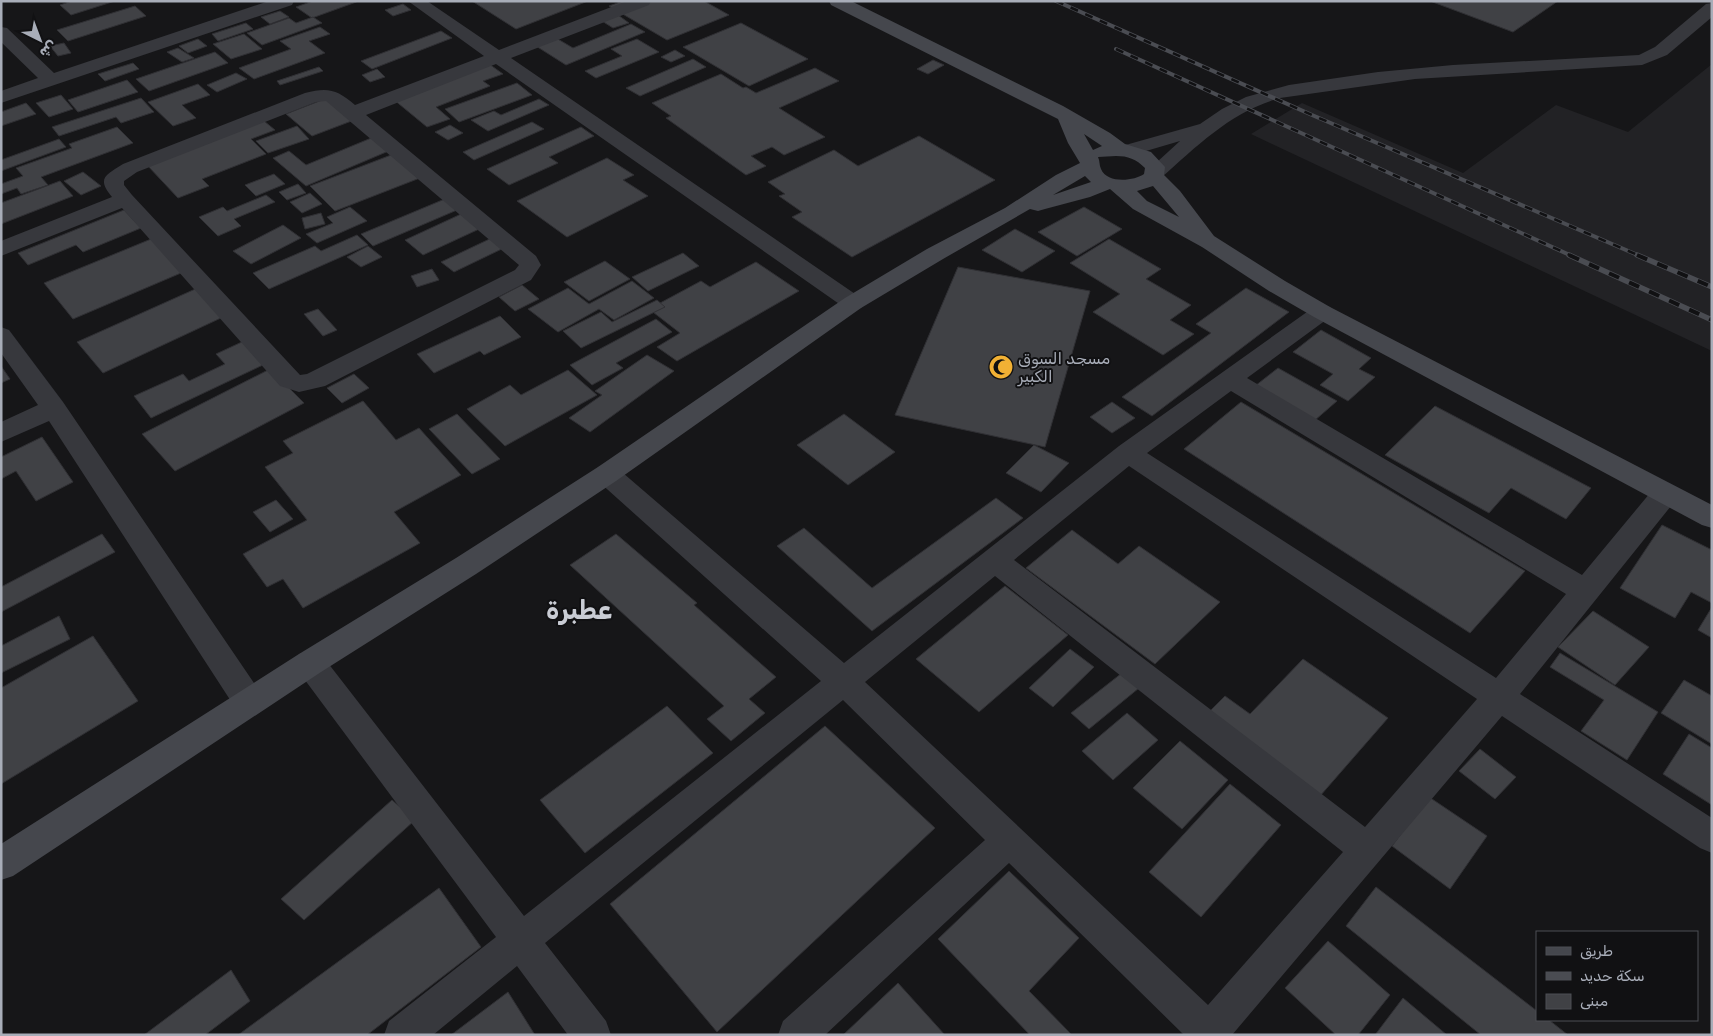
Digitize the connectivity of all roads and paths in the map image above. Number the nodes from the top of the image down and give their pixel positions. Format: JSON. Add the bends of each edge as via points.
{"nodes":[{"id":1,"x":286,"y":1,"type":"edge"},
{"id":2,"x":416,"y":1,"type":"edge"},
{"id":3,"x":643,"y":1,"type":"edge"},
{"id":4,"x":837,"y":1,"type":"edge"},
{"id":5,"x":1712,"y":8,"type":"edge"},
{"id":6,"x":1,"y":32,"type":"edge"},
{"id":7,"x":496,"y":58,"type":"junction"},
{"id":8,"x":50,"y":80,"type":"junction"},
{"id":9,"x":1,"y":96,"type":"edge"},
{"id":10,"x":353,"y":113,"type":"junction"},
{"id":11,"x":1067,"y":117,"type":"junction"},
{"id":12,"x":1212,"y":124,"type":"junction"},
{"id":13,"x":1124,"y":150,"type":"junction"},
{"id":14,"x":1090,"y":163,"type":"junction"},
{"id":15,"x":1154,"y":174,"type":"junction"},
{"id":16,"x":1113,"y":184,"type":"junction"},
{"id":17,"x":125,"y":199,"type":"junction"},
{"id":18,"x":1012,"y":212,"type":"junction"},
{"id":19,"x":1210,"y":242,"type":"junction"},
{"id":20,"x":1,"y":249,"type":"edge"},
{"id":21,"x":853,"y":303,"type":"junction"},
{"id":22,"x":1322,"y":312,"type":"junction"},
{"id":23,"x":1,"y":335,"type":"edge"},
{"id":24,"x":1230,"y":379,"type":"junction"},
{"id":25,"x":54,"y":408,"type":"junction"},
{"id":26,"x":1,"y":433,"type":"edge"},
{"id":27,"x":1128,"y":453,"type":"junction"},
{"id":28,"x":607,"y":474,"type":"junction"},
{"id":29,"x":1665,"y":494,"type":"junction"},
{"id":30,"x":1712,"y":518,"type":"edge"},
{"id":31,"x":994,"y":560,"type":"junction"},
{"id":32,"x":1586,"y":590,"type":"junction"},
{"id":33,"x":310,"y":663,"type":"junction"},
{"id":34,"x":843,"y":681,"type":"junction"},
{"id":35,"x":1499,"y":697,"type":"junction"},
{"id":36,"x":249,"y":702,"type":"junction"},
{"id":37,"x":1712,"y":836,"type":"edge"},
{"id":38,"x":1009,"y":840,"type":"junction"},
{"id":39,"x":1367,"y":850,"type":"junction"},
{"id":40,"x":1,"y":864,"type":"edge"},
{"id":41,"x":520,"y":940,"type":"junction"},
{"id":42,"x":1209,"y":1034,"type":"edge"},
{"id":43,"x":403,"y":1035,"type":"edge"},
{"id":44,"x":592,"y":1035,"type":"edge"},
{"id":45,"x":798,"y":1035,"type":"edge"}],
"edges":[{"from":1,"to":8,"type":"street"},
{"from":2,"to":7,"type":"street"},
{"from":3,"to":7,"type":"street"},
{"from":4,"to":11,"type":"main road"},
{"from":5,"to":12,"type":"street","via":[[1661,51],[1642,60],[1437,71],[1284,91],[1241,106]]},
{"from":6,"to":8,"type":"street"},
{"from":7,"to":10,"type":"street"},
{"from":7,"to":21,"type":"street"},
{"from":8,"to":9,"type":"street"},
{"from":10,"to":17,"type":"street","via":[[328,95],[312,96],[120,173],[114,179],[114,186]]},
{"from":10,"to":17,"type":"street","via":[[530,265],[523,275],[306,384],[289,380]]},
{"from":11,"to":13,"type":"main road"},
{"from":11,"to":14,"type":"main road"},
{"from":12,"to":13,"type":"street"},
{"from":12,"to":15,"type":"street"},
{"from":13,"to":14,"type":"main road","via":[[1101,152]]},
{"from":13,"to":15,"type":"main road","via":[[1146,157],[1155,167]]},
{"from":14,"to":16,"type":"main road","via":[[1092,172]]},
{"from":14,"to":18,"type":"main road"},
{"from":15,"to":16,"type":"main road","via":[[1140,184]]},
{"from":15,"to":19,"type":"main road"},
{"from":16,"to":18,"type":"main road"},
{"from":16,"to":19,"type":"main road","via":[[1140,205]]},
{"from":17,"to":20,"type":"street"},
{"from":18,"to":21,"type":"main road"},
{"from":19,"to":22,"type":"main road"},
{"from":21,"to":28,"type":"main road"},
{"from":22,"to":24,"type":"street"},
{"from":22,"to":29,"type":"main road"},
{"from":23,"to":25,"type":"street"},
{"from":24,"to":27,"type":"street"},
{"from":24,"to":32,"type":"street"},
{"from":25,"to":26,"type":"street"},
{"from":25,"to":36,"type":"street"},
{"from":27,"to":31,"type":"street"},
{"from":27,"to":35,"type":"street"},
{"from":28,"to":33,"type":"main road"},
{"from":28,"to":34,"type":"street"},
{"from":29,"to":30,"type":"main road"},
{"from":29,"to":32,"type":"street"},
{"from":31,"to":34,"type":"street"},
{"from":31,"to":39,"type":"street"},
{"from":32,"to":35,"type":"street"},
{"from":33,"to":36,"type":"main road"},
{"from":33,"to":41,"type":"street"},
{"from":34,"to":38,"type":"street"},
{"from":34,"to":41,"type":"street"},
{"from":35,"to":37,"type":"street"},
{"from":35,"to":39,"type":"street"},
{"from":36,"to":40,"type":"main road"},
{"from":38,"to":42,"type":"street"},
{"from":38,"to":45,"type":"street"},
{"from":39,"to":42,"type":"street"},
{"from":41,"to":43,"type":"street"},
{"from":41,"to":44,"type":"street"}]}
